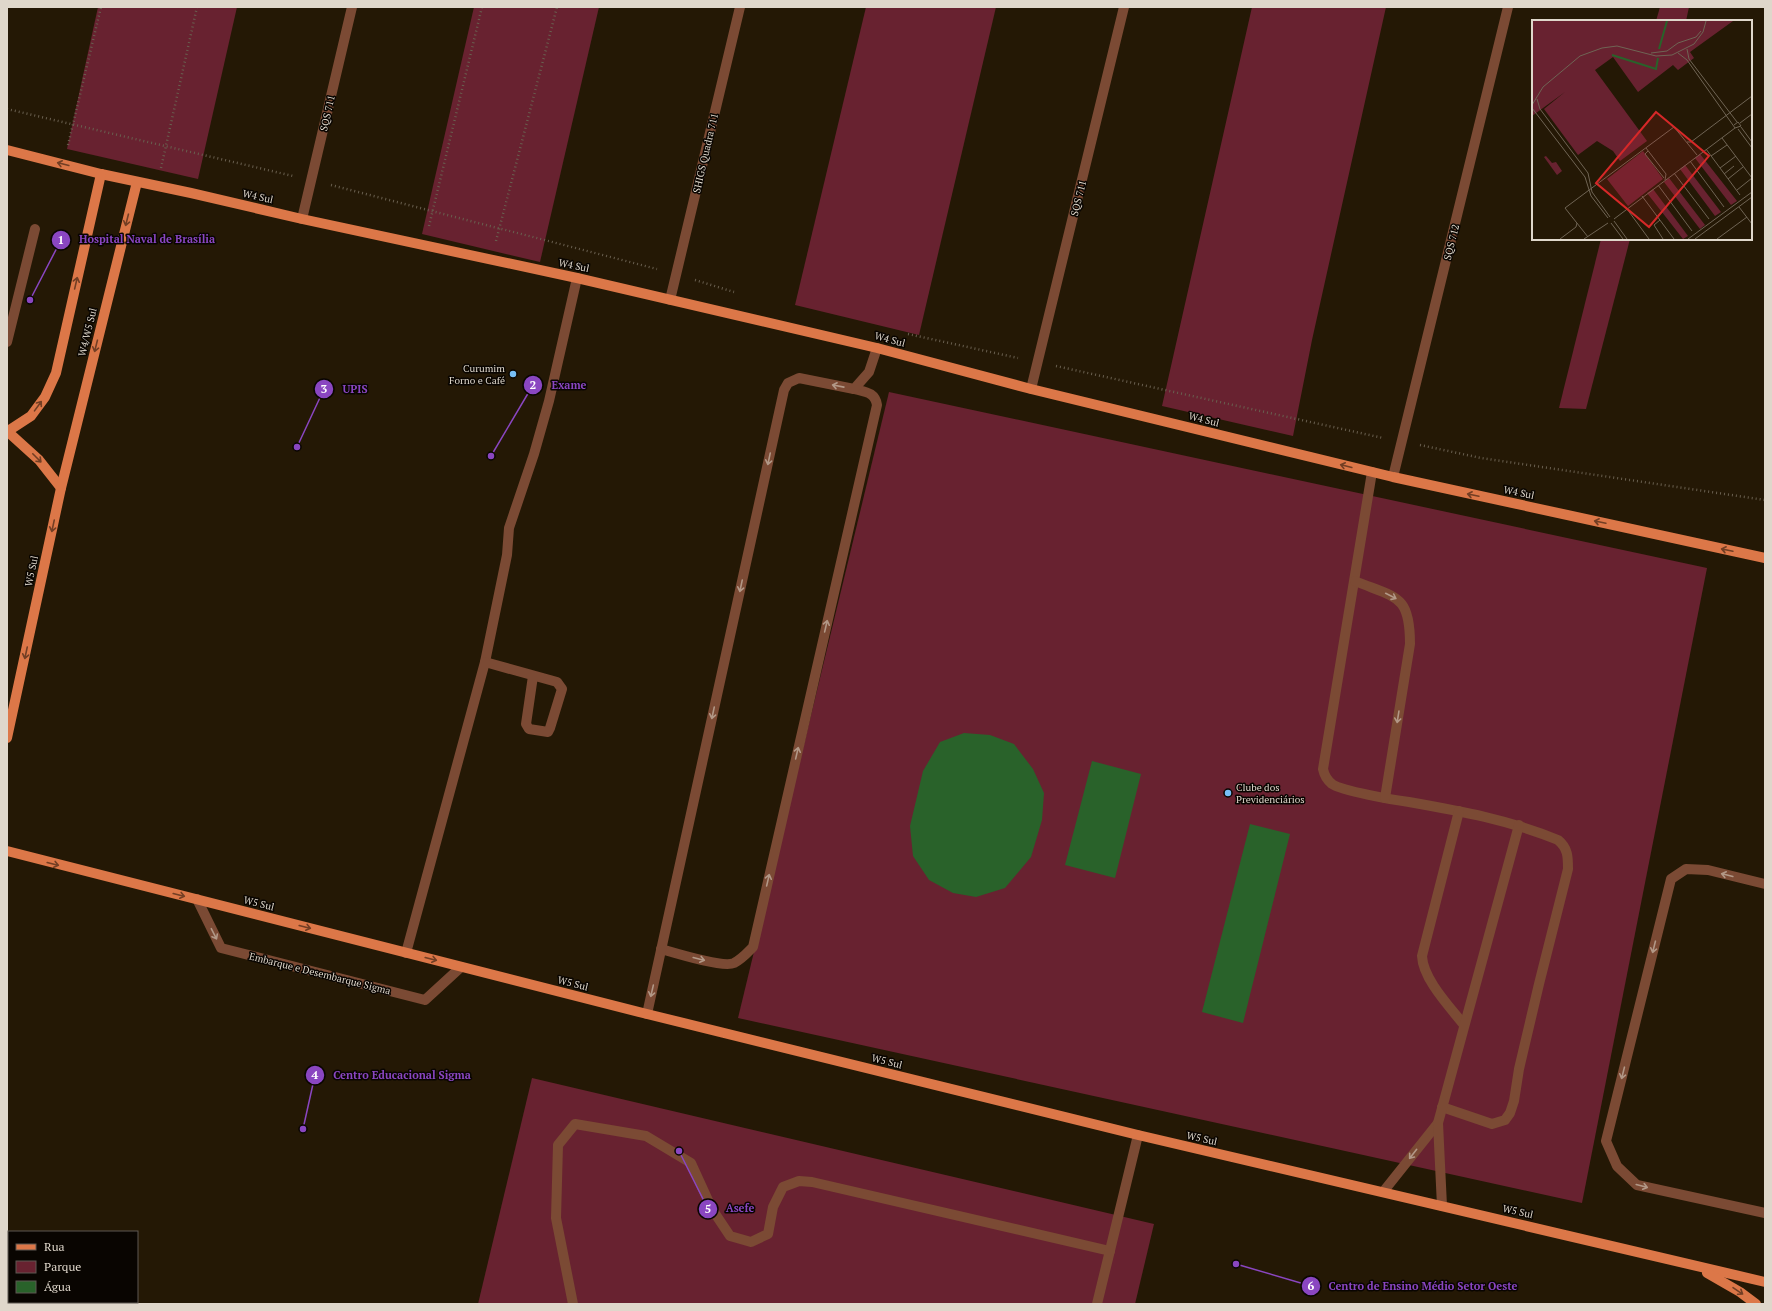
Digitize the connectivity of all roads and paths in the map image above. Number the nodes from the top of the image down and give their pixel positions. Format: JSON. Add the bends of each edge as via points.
{"nodes":[{"id":1,"x":101,"y":7,"type":"edge"},
{"id":2,"x":197,"y":7,"type":"edge"},
{"id":3,"x":352,"y":7,"type":"edge"},
{"id":4,"x":482,"y":7,"type":"edge"},
{"id":5,"x":557,"y":7,"type":"edge"},
{"id":6,"x":740,"y":7,"type":"edge"},
{"id":7,"x":1124,"y":7,"type":"edge"},
{"id":8,"x":1508,"y":7,"type":"edge"},
{"id":9,"x":7,"y":109,"type":"edge"},
{"id":10,"x":73,"y":125,"type":"junction"},
{"id":11,"x":166,"y":146,"type":"junction"},
{"id":12,"x":7,"y":150,"type":"edge"},
{"id":13,"x":64,"y":164,"type":"junction"},
{"id":14,"x":101,"y":174,"type":"junction"},
{"id":15,"x":311,"y":180,"type":"junction"},
{"id":16,"x":137,"y":182,"type":"junction"},
{"id":17,"x":157,"y":186,"type":"junction"},
{"id":18,"x":432,"y":213,"type":"junction"},
{"id":19,"x":302,"y":220,"type":"junction"},
{"id":20,"x":35,"y":230,"type":"dead end"},
{"id":21,"x":499,"y":230,"type":"junction"},
{"id":22,"x":424,"y":245,"type":"junction"},
{"id":23,"x":491,"y":260,"type":"junction"},
{"id":24,"x":676,"y":274,"type":"junction"},
{"id":25,"x":577,"y":278,"type":"junction"},
{"id":26,"x":740,"y":294,"type":"dead end"},
{"id":27,"x":670,"y":300,"type":"junction"},
{"id":28,"x":907,"y":334,"type":"dead end"},
{"id":29,"x":7,"y":342,"type":"edge"},
{"id":30,"x":877,"y":348,"type":"junction"},
{"id":31,"x":1038,"y":362,"type":"junction"},
{"id":32,"x":854,"y":389,"type":"junction"},
{"id":33,"x":1031,"y":390,"type":"junction"},
{"id":34,"x":8,"y":431,"type":"edge"},
{"id":35,"x":1402,"y":442,"type":"junction"},
{"id":36,"x":1372,"y":472,"type":"junction"},
{"id":37,"x":1393,"y":477,"type":"junction"},
{"id":38,"x":61,"y":488,"type":"junction"},
{"id":39,"x":1765,"y":500,"type":"edge"},
{"id":40,"x":1765,"y":558,"type":"edge"},
{"id":41,"x":1355,"y":581,"type":"junction"},
{"id":42,"x":486,"y":662,"type":"junction"},
{"id":43,"x":533,"y":676,"type":"junction"},
{"id":44,"x":7,"y":738,"type":"edge"},
{"id":45,"x":1385,"y":798,"type":"junction"},
{"id":46,"x":1459,"y":811,"type":"junction"},
{"id":47,"x":1519,"y":825,"type":"junction"},
{"id":48,"x":7,"y":851,"type":"edge"},
{"id":49,"x":1765,"y":884,"type":"edge"},
{"id":50,"x":197,"y":900,"type":"junction"},
{"id":51,"x":661,"y":949,"type":"junction"},
{"id":52,"x":406,"y":953,"type":"junction"},
{"id":53,"x":461,"y":967,"type":"junction"},
{"id":54,"x":647,"y":1014,"type":"junction"},
{"id":55,"x":1464,"y":1025,"type":"junction"},
{"id":56,"x":1442,"y":1107,"type":"junction"},
{"id":57,"x":1438,"y":1123,"type":"junction"},
{"id":58,"x":1138,"y":1135,"type":"junction"},
{"id":59,"x":1383,"y":1192,"type":"junction"},
{"id":60,"x":1442,"y":1206,"type":"junction"},
{"id":61,"x":1765,"y":1213,"type":"edge"},
{"id":62,"x":1110,"y":1251,"type":"junction"},
{"id":63,"x":1695,"y":1266,"type":"junction"},
{"id":64,"x":1765,"y":1282,"type":"edge"},
{"id":65,"x":573,"y":1304,"type":"edge"},
{"id":66,"x":1097,"y":1304,"type":"edge"},
{"id":67,"x":1756,"y":1304,"type":"edge"}],
"edges":[{"from":1,"to":10,"type":"path"},
{"from":2,"to":11,"type":"path"},
{"from":3,"to":15,"type":"street","name":"SQS 711"},
{"from":4,"to":18,"type":"path"},
{"from":5,"to":21,"type":"path"},
{"from":6,"to":24,"type":"street","name":"SHIGS Quadra 711"},
{"from":7,"to":31,"type":"street","name":"SQS 711"},
{"from":8,"to":35,"type":"street","name":"SQS 712"},
{"from":9,"to":10,"type":"path"},
{"from":10,"to":11,"type":"path"},
{"from":10,"to":13,"type":"path"},
{"from":11,"to":15,"type":"path"},
{"from":11,"to":17,"type":"path"},
{"from":13,"to":12,"type":"main road","name":"W4 Sul","one_way":true},
{"from":13,"to":14,"type":"main road","name":"W4 Sul"},
{"from":14,"to":16,"type":"main road","name":"W4 Sul"},
{"from":34,"to":14,"type":"main road","name":"W4/W5 Sul","one_way":true,"via":[[31,416],[45,397],[56,373]]},
{"from":15,"to":18,"type":"path"},
{"from":15,"to":19,"type":"street","name":"SQS 711"},
{"from":16,"to":17,"type":"main road","name":"W4 Sul"},
{"from":16,"to":38,"type":"main road","name":"W4/W5 Sul","one_way":true},
{"from":17,"to":19,"type":"main road","name":"W4 Sul"},
{"from":18,"to":21,"type":"path"},
{"from":18,"to":22,"type":"path"},
{"from":19,"to":22,"type":"main road","name":"W4 Sul"},
{"from":20,"to":29,"type":"street"},
{"from":21,"to":23,"type":"path"},
{"from":21,"to":24,"type":"path"},
{"from":22,"to":23,"type":"main road","name":"W4 Sul"},
{"from":23,"to":25,"type":"main road","name":"W4 Sul"},
{"from":24,"to":26,"type":"path"},
{"from":24,"to":27,"type":"street","name":"SHIGS Quadra 711"},
{"from":25,"to":27,"type":"main road","name":"W4 Sul"},
{"from":25,"to":42,"type":"street","via":[[549,401],[509,528],[507,555]]},
{"from":27,"to":30,"type":"main road","name":"W4 Sul"},
{"from":28,"to":31,"type":"path"},
{"from":30,"to":32,"type":"street","via":[[869,372]]},
{"from":30,"to":33,"type":"main road","name":"W4 Sul"},
{"from":31,"to":33,"type":"street","name":"SQS 711"},
{"from":31,"to":35,"type":"path"},
{"from":32,"to":51,"type":"street","one_way":true,"via":[[799,378],[788,383],[784,390]]},
{"from":51,"to":32,"type":"street","one_way":true,"via":[[712,962],[733,964],[753,946],[877,405],[873,394]]},
{"from":36,"to":33,"type":"main road","name":"W4 Sul","one_way":true},
{"from":34,"to":38,"type":"main road","one_way":true,"via":[[39,460]]},
{"from":35,"to":37,"type":"street","name":"SQS 712"},
{"from":35,"to":39,"type":"path","via":[[1481,458]]},
{"from":36,"to":37,"type":"main road","name":"W4 Sul"},
{"from":36,"to":41,"type":"street"},
{"from":40,"to":37,"type":"main road","name":"W4 Sul","one_way":true},
{"from":38,"to":44,"type":"main road","name":"W5 Sul","one_way":true},
{"from":41,"to":45,"type":"street","one_way":true,"via":[[1398,600],[1406,609],[1410,626],[1410,644]]},
{"from":41,"to":45,"type":"street","via":[[1322,768],[1324,775],[1332,784]]},
{"from":42,"to":43,"type":"street"},
{"from":42,"to":52,"type":"street"},
{"from":43,"to":43,"type":"street","via":[[557,682],[562,689],[548,732],[529,729],[526,724]]},
{"from":45,"to":46,"type":"street"},
{"from":46,"to":47,"type":"street"},
{"from":46,"to":55,"type":"street","via":[[1422,964]]},
{"from":47,"to":55,"type":"street"},
{"from":47,"to":56,"type":"street","via":[[1563,844],[1568,856],[1568,869],[1532,1012],[1514,1101],[1505,1120],[1492,1124]]},
{"from":48,"to":50,"type":"main road","name":"W5 Sul","one_way":true},
{"from":49,"to":61,"type":"street","one_way":true,"via":[[1708,870],[1686,869],[1671,879],[1606,1141],[1617,1166],[1637,1185]]},
{"from":50,"to":52,"type":"main road","name":"W5 Sul","one_way":true},
{"from":50,"to":53,"type":"street","name":"Embarque e Desembarque Sigma","one_way":true,"via":[[221,948],[425,1000]]},
{"from":51,"to":54,"type":"street","one_way":true},
{"from":52,"to":53,"type":"main road","name":"W5 Sul","one_way":true},
{"from":53,"to":54,"type":"main road","name":"W5 Sul"},
{"from":54,"to":58,"type":"main road","name":"W5 Sul"},
{"from":55,"to":56,"type":"street"},
{"from":56,"to":57,"type":"street"},
{"from":57,"to":59,"type":"street","one_way":true},
{"from":57,"to":60,"type":"street"},
{"from":58,"to":59,"type":"main road","name":"W5 Sul"},
{"from":58,"to":62,"type":"street"},
{"from":59,"to":60,"type":"main road","name":"W5 Sul"},
{"from":60,"to":63,"type":"main road","name":"W5 Sul"},
{"from":62,"to":65,"type":"street","via":[[799,1181],[782,1187],[773,1206],[768,1234],[751,1242],[730,1236],[712,1209],[692,1163],[646,1136],[575,1124],[558,1145],[556,1218]]},
{"from":62,"to":66,"type":"street"},
{"from":63,"to":64,"type":"main road","name":"W5 Sul"},
{"from":63,"to":67,"type":"main road","one_way":true}]}
